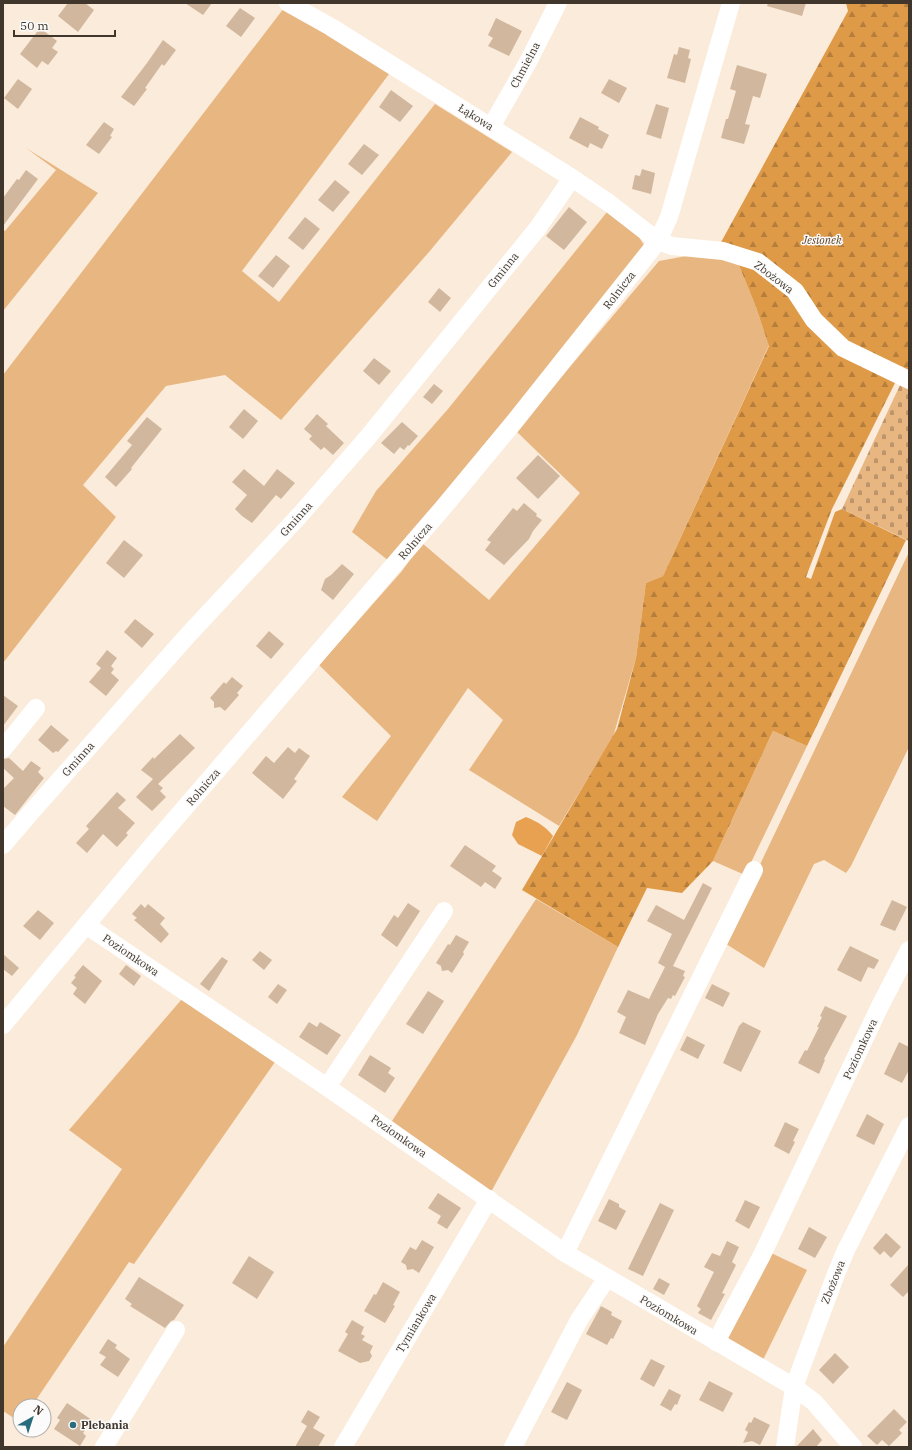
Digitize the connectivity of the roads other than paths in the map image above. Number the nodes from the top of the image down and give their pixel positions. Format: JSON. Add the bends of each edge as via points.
{"nodes":[{"id":1,"x":288,"y":3,"type":"edge"},
{"id":2,"x":558,"y":3,"type":"edge"},
{"id":3,"x":730,"y":3,"type":"edge"},
{"id":4,"x":491,"y":127,"type":"junction"},
{"id":5,"x":572,"y":178,"type":"junction"},
{"id":6,"x":658,"y":241,"type":"junction"},
{"id":7,"x":909,"y":380,"type":"edge"},
{"id":8,"x":36,"y":708,"type":"dead end"},
{"id":9,"x":3,"y":749,"type":"edge"},
{"id":10,"x":3,"y":846,"type":"edge"},
{"id":11,"x":754,"y":870,"type":"dead end"},
{"id":12,"x":444,"y":911,"type":"dead end"},
{"id":13,"x":86,"y":925,"type":"junction"},
{"id":14,"x":909,"y":950,"type":"edge"},
{"id":15,"x":3,"y":1025,"type":"edge"},
{"id":16,"x":327,"y":1086,"type":"junction"},
{"id":17,"x":909,"y":1126,"type":"edge"},
{"id":18,"x":489,"y":1199,"type":"junction"},
{"id":19,"x":565,"y":1253,"type":"junction"},
{"id":20,"x":607,"y":1278,"type":"junction"},
{"id":21,"x":176,"y":1330,"type":"dead end"},
{"id":22,"x":716,"y":1342,"type":"junction"},
{"id":23,"x":794,"y":1387,"type":"junction"},
{"id":24,"x":104,"y":1447,"type":"edge"},
{"id":25,"x":343,"y":1447,"type":"edge"},
{"id":26,"x":513,"y":1447,"type":"edge"},
{"id":27,"x":785,"y":1447,"type":"edge"},
{"id":28,"x":853,"y":1447,"type":"edge"}],
"edges":[{"from":1,"to":4,"type":"street","name":"Łąkowa"},
{"from":2,"to":4,"type":"street","name":"Chmielna"},
{"from":3,"to":6,"type":"street","name":"Rolnicza","via":[[669,217]]},
{"from":4,"to":5,"type":"street","name":"Łąkowa"},
{"from":5,"to":6,"type":"street","name":"Łąkowa"},
{"from":5,"to":10,"type":"street","name":"Gminna","via":[[537,229],[368,437],[299,516],[182,641]]},
{"from":6,"to":7,"type":"street","name":"Zbożowa","via":[[672,246],[722,251],[758,262],[795,290],[814,320],[843,348]]},
{"from":6,"to":13,"type":"street","name":"Rolnicza","via":[[442,509]]},
{"from":8,"to":9,"type":"street"},
{"from":11,"to":19,"type":"street"},
{"from":12,"to":16,"type":"street"},
{"from":13,"to":15,"type":"street","name":"Rolnicza"},
{"from":13,"to":16,"type":"street","name":"Poziomkowa"},
{"from":14,"to":22,"type":"street","name":"Poziomkowa","via":[[762,1255]]},
{"from":16,"to":18,"type":"street","name":"Poziomkowa"},
{"from":17,"to":23,"type":"street","name":"Zbożowa","via":[[846,1250]]},
{"from":18,"to":19,"type":"street","name":"Poziomkowa"},
{"from":18,"to":25,"type":"street","name":"Tymiankowa"},
{"from":19,"to":20,"type":"street","name":"Poziomkowa"},
{"from":20,"to":22,"type":"street","name":"Poziomkowa"},
{"from":20,"to":26,"type":"street","via":[[579,1320]]},
{"from":21,"to":24,"type":"street"},
{"from":22,"to":23,"type":"street","name":"Poziomkowa"},
{"from":23,"to":27,"type":"street","name":"Zbożowa"},
{"from":23,"to":28,"type":"street","name":"Poziomkowa","via":[[814,1402]]}]}
